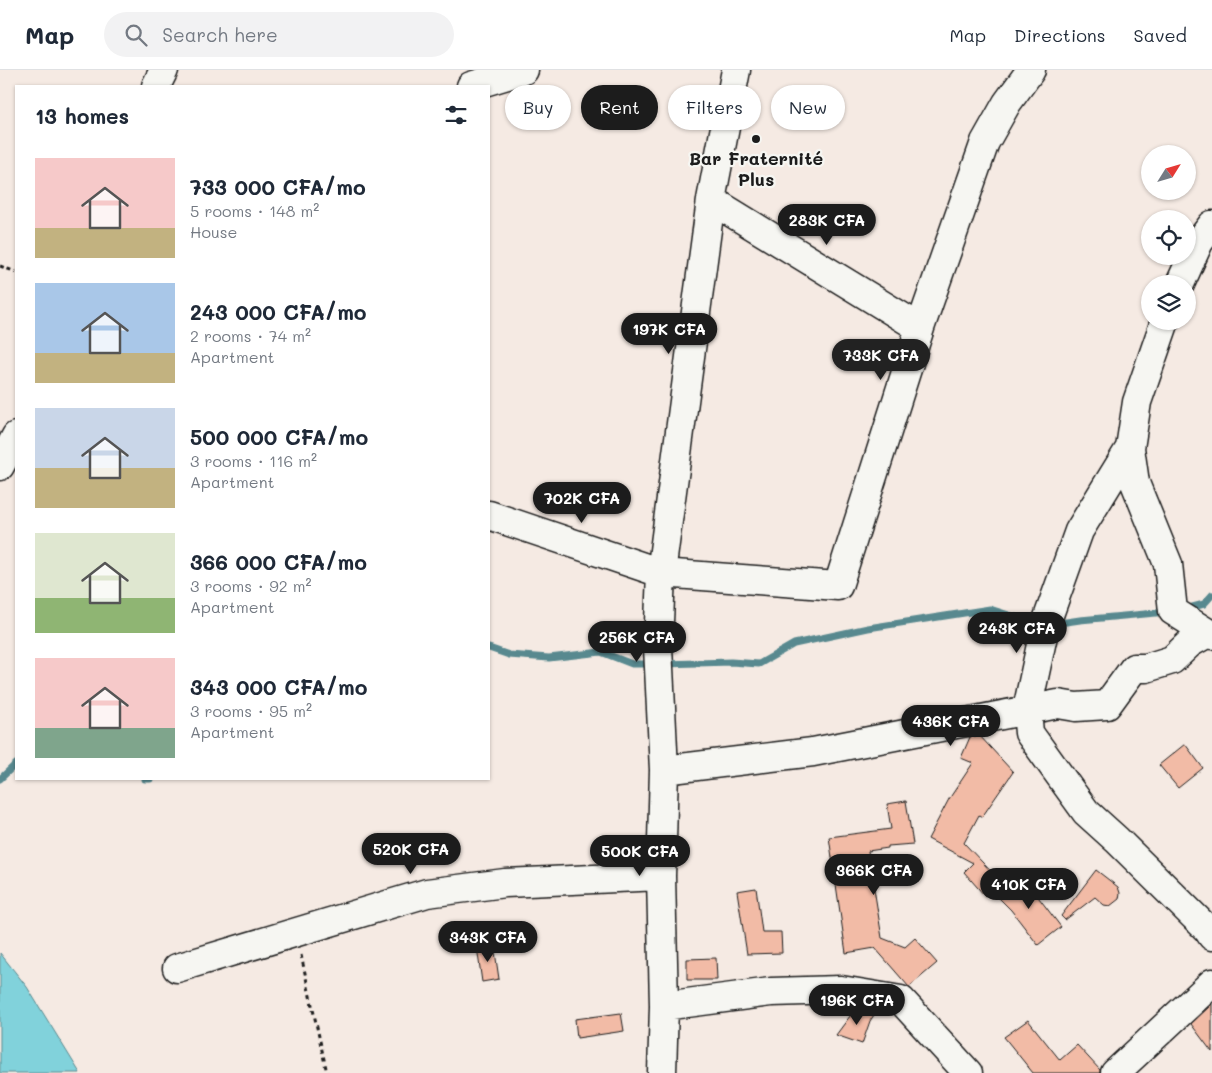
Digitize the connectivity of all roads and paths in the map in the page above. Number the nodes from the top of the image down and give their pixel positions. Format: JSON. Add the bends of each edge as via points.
{"nodes":[{"id":1,"x":164,"y":70,"type":"edge"},
{"id":2,"x":524,"y":70,"type":"edge"},
{"id":3,"x":736,"y":70,"type":"edge"},
{"id":4,"x":1031,"y":70,"type":"edge"},
{"id":5,"x":156,"y":85,"type":"edge"},
{"id":6,"x":474,"y":85,"type":"edge"},
{"id":7,"x":711,"y":200,"type":"junction"},
{"id":8,"x":1212,"y":225,"type":"edge"},
{"id":9,"x":0,"y":266,"type":"edge"},
{"id":10,"x":15,"y":272,"type":"edge"},
{"id":11,"x":1184,"y":275,"type":"edge"},
{"id":12,"x":920,"y":328,"type":"junction"},
{"id":13,"x":1162,"y":330,"type":"edge"},
{"id":14,"x":15,"y":438,"type":"edge"},
{"id":15,"x":1130,"y":448,"type":"junction"},
{"id":16,"x":0,"y":466,"type":"edge"},
{"id":17,"x":490,"y":515,"type":"edge"},
{"id":18,"x":661,"y":573,"type":"junction"},
{"id":19,"x":1210,"y":634,"type":"edge"},
{"id":20,"x":1027,"y":710,"type":"junction"},
{"id":21,"x":664,"y":770,"type":"junction"},
{"id":22,"x":661,"y":876,"type":"junction"},
{"id":23,"x":296,"y":932,"type":"junction"},
{"id":24,"x":1212,"y":936,"type":"edge"},
{"id":25,"x":177,"y":968,"type":"dead end"},
{"id":26,"x":1212,"y":982,"type":"edge"},
{"id":27,"x":664,"y":1006,"type":"junction"},
{"id":28,"x":327,"y":1073,"type":"edge"},
{"id":29,"x":662,"y":1073,"type":"edge"},
{"id":30,"x":968,"y":1073,"type":"edge"},
{"id":31,"x":1115,"y":1073,"type":"edge"}],
"edges":[{"from":1,"to":5,"type":"street"},
{"from":2,"to":6,"type":"street"},
{"from":3,"to":7,"type":"street"},
{"from":4,"to":12,"type":"street","via":[[985,142]]},
{"from":7,"to":12,"type":"street"},
{"from":7,"to":18,"type":"street"},
{"from":8,"to":11,"type":"street","via":[[1199,242]]},
{"from":9,"to":10,"type":"path"},
{"from":12,"to":18,"type":"street","via":[[838,586]]},
{"from":13,"to":15,"type":"street","via":[[1137,402]]},
{"from":14,"to":16,"type":"street"},
{"from":15,"to":19,"type":"street","via":[[1135,483],[1168,564],[1173,612]]},
{"from":15,"to":20,"type":"street","via":[[1079,531],[1045,626]]},
{"from":17,"to":18,"type":"street"},
{"from":18,"to":21,"type":"street","via":[[658,680]]},
{"from":19,"to":20,"type":"street","via":[[1190,642],[1172,660],[1134,668],[1107,705],[1076,707],[1058,704]]},
{"from":20,"to":21,"type":"street","via":[[813,752]]},
{"from":20,"to":24,"type":"street","via":[[1029,733],[1086,812]]},
{"from":21,"to":22,"type":"street"},
{"from":22,"to":23,"type":"street","via":[[505,883],[427,893]]},
{"from":22,"to":27,"type":"street"},
{"from":23,"to":25,"type":"street"},
{"from":23,"to":28,"type":"path"},
{"from":26,"to":31,"type":"street"},
{"from":27,"to":29,"type":"street"},
{"from":27,"to":30,"type":"street","via":[[771,992],[841,990],[901,1000]]}]}
